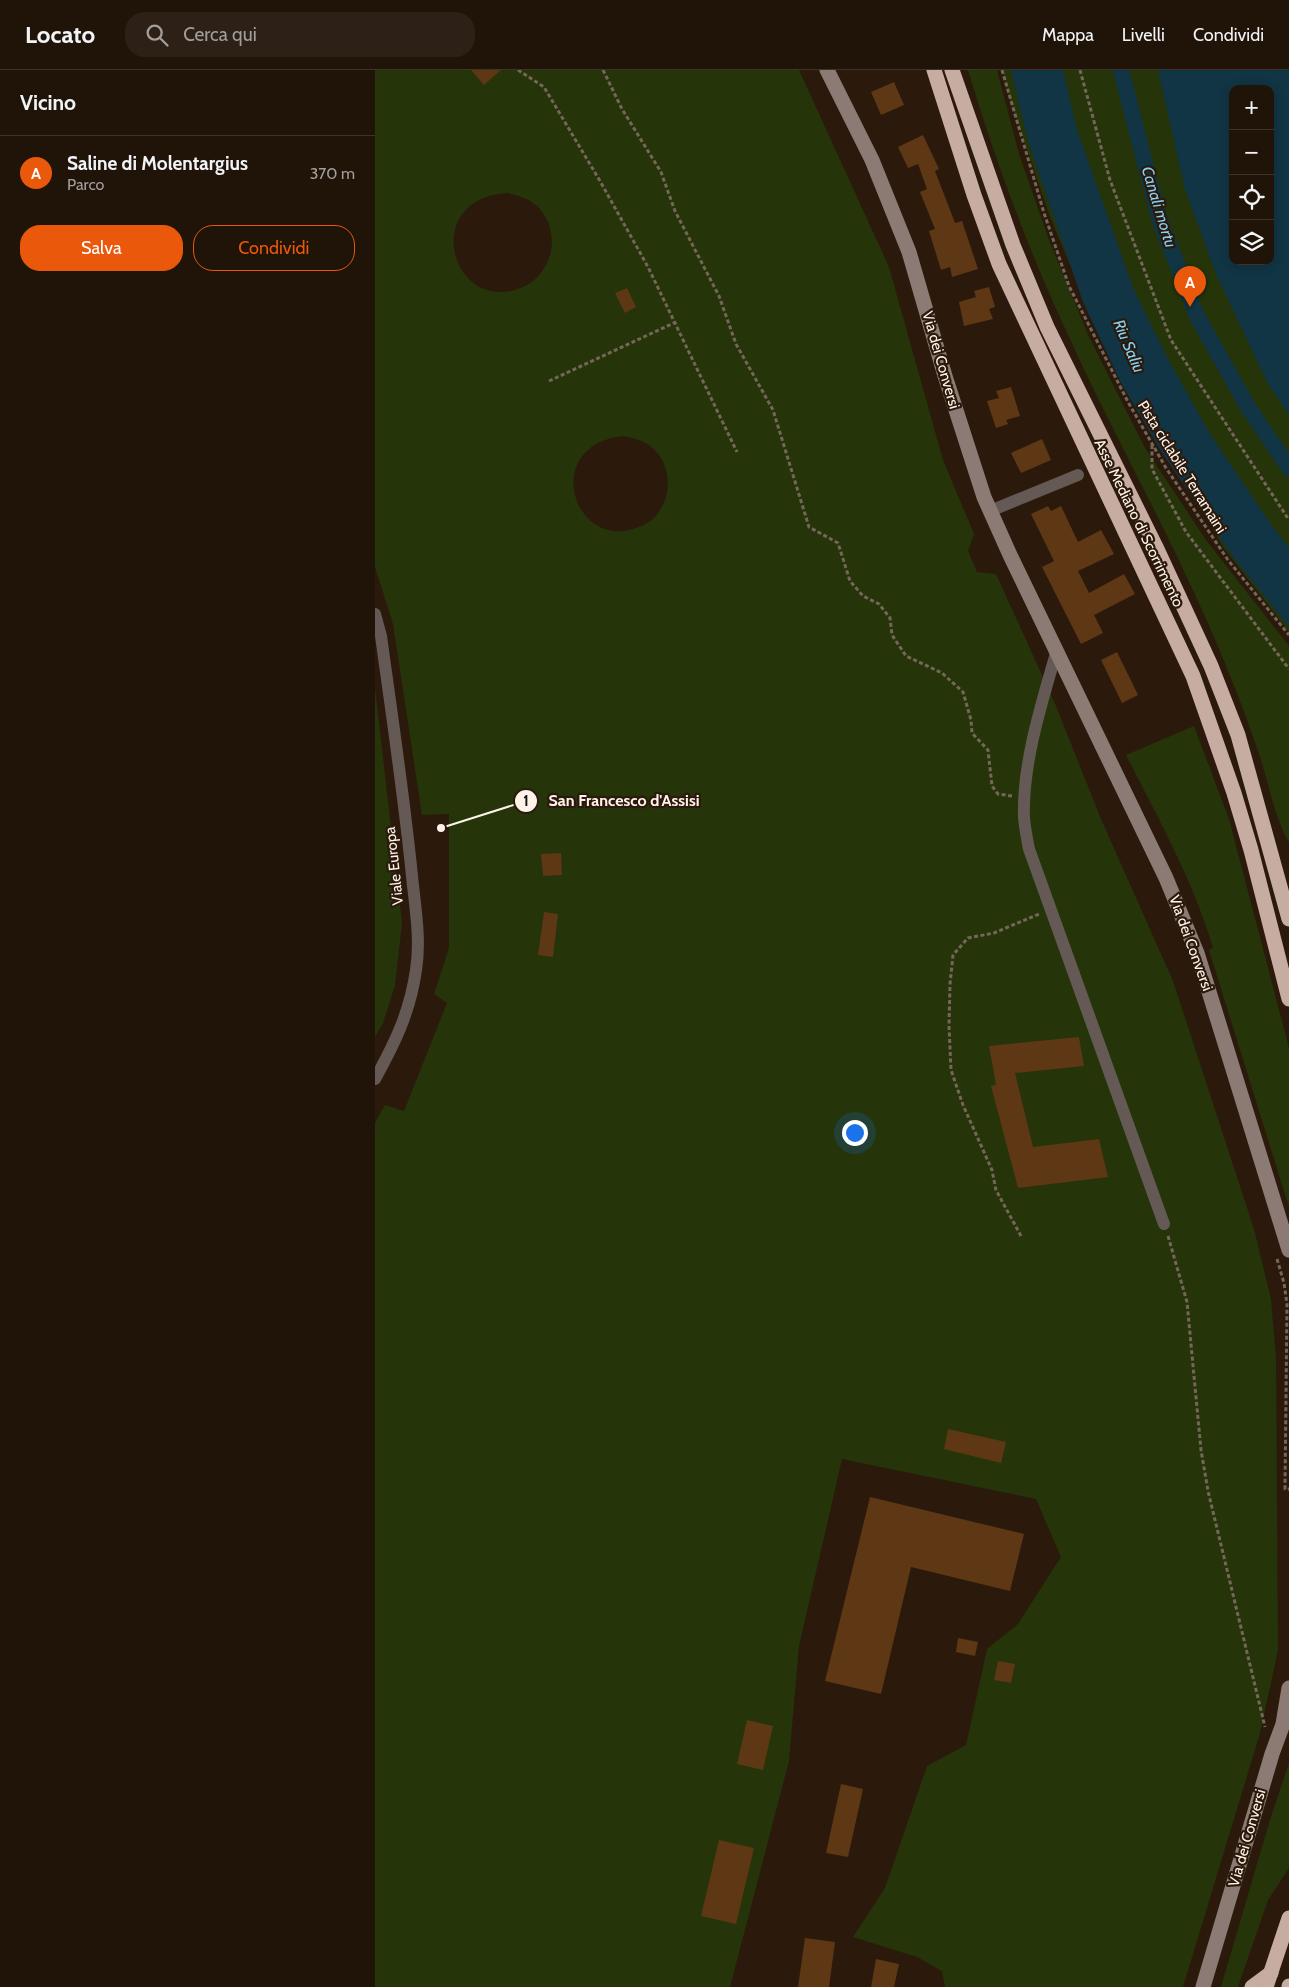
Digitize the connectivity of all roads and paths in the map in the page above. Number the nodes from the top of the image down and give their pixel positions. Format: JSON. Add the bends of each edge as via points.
{"nodes":[{"id":1,"x":518,"y":70,"type":"edge"},
{"id":2,"x":603,"y":70,"type":"edge"},
{"id":3,"x":827,"y":70,"type":"edge"},
{"id":4,"x":934,"y":70,"type":"edge"},
{"id":5,"x":953,"y":70,"type":"edge"},
{"id":6,"x":1002,"y":70,"type":"edge"},
{"id":7,"x":1080,"y":70,"type":"edge"},
{"id":8,"x":676,"y":322,"type":"junction"},
{"id":9,"x":549,"y":381,"type":"dead end"},
{"id":10,"x":1152,"y":445,"type":"junction"},
{"id":11,"x":737,"y":452,"type":"dead end"},
{"id":12,"x":1078,"y":475,"type":"dead end"},
{"id":13,"x":990,"y":511,"type":"junction"},
{"id":14,"x":1289,"y":520,"type":"edge"},
{"id":15,"x":375,"y":614,"type":"edge"},
{"id":16,"x":1289,"y":634,"type":"edge"},
{"id":17,"x":1057,"y":650,"type":"junction"},
{"id":18,"x":1289,"y":669,"type":"edge"},
{"id":19,"x":1024,"y":797,"type":"junction"},
{"id":20,"x":1051,"y":910,"type":"junction"},
{"id":21,"x":1289,"y":918,"type":"edge"},
{"id":22,"x":1289,"y":999,"type":"edge"},
{"id":23,"x":375,"y":1079,"type":"edge"},
{"id":24,"x":1164,"y":1224,"type":"joint"},
{"id":25,"x":1021,"y":1236,"type":"dead end"},
{"id":26,"x":1282,"y":1253,"type":"edge"},
{"id":27,"x":1289,"y":1489,"type":"edge"},
{"id":28,"x":1289,"y":1688,"type":"edge"},
{"id":29,"x":1272,"y":1754,"type":"junction"},
{"id":30,"x":1289,"y":1918,"type":"edge"},
{"id":31,"x":1269,"y":1980,"type":"edge"},
{"id":32,"x":1203,"y":1987,"type":"edge"},
{"id":33,"x":1252,"y":1987,"type":"edge"}],
"edges":[{"from":1,"to":8,"type":"path","via":[[537,82],[551,98],[639,250]]},
{"from":2,"to":19,"type":"path","via":[[622,109],[661,172],[675,211],[719,296],[735,344],[773,410],[809,527],[837,542],[849,581],[863,596],[879,604],[890,618],[891,635],[906,656],[943,673],[963,692],[973,733],[988,750],[992,786],[998,794]]},
{"from":3,"to":13,"type":"street","name":"Via dei Conversi","via":[[872,160],[909,252],[969,454]]},
{"from":4,"to":22,"type":"highway","name":"Asse Mediano di Scorrimento","via":[[999,264],[1193,676],[1246,831]]},
{"from":5,"to":21,"type":"highway","name":"Asse Mediano di Scorrimento","via":[[1013,245],[1047,327],[1211,666],[1237,735]]},
{"from":6,"to":10,"type":"path","name":"Pista ciclabile Terramaini","via":[[1069,286]]},
{"from":7,"to":14,"type":"path","via":[[1110,180],[1171,340]]},
{"from":8,"to":9,"type":"path"},
{"from":8,"to":11,"type":"path"},
{"from":10,"to":16,"type":"path","name":"Pista ciclabile Terramaini","via":[[1228,560]]},
{"from":10,"to":18,"type":"path","via":[[1152,469],[1186,532]]},
{"from":12,"to":13,"type":"street"},
{"from":13,"to":17,"type":"street","name":"Via dei Conversi"},
{"from":15,"to":23,"type":"street","name":"Viale Europa","via":[[381,636],[410,851],[418,939],[409,1006],[396,1042]]},
{"from":17,"to":19,"type":"street","via":[[1043,696]]},
{"from":17,"to":26,"type":"street","name":"Via dei Conversi","via":[[1185,921],[1200,962]]},
{"from":19,"to":20,"type":"street","via":[[1029,848]]},
{"from":20,"to":24,"type":"street"},
{"from":20,"to":25,"type":"path","via":[[994,933],[968,938],[953,955],[949,1026],[951,1070],[992,1170],[996,1190]]},
{"from":24,"to":29,"type":"path","via":[[1187,1302],[1208,1491]]},
{"from":26,"to":27,"type":"path","via":[[1287,1304],[1285,1489]]},
{"from":28,"to":29,"type":"street","name":"Via dei Conversi","via":[[1283,1724]]},
{"from":29,"to":32,"type":"street","name":"Via dei Conversi"},
{"from":30,"to":31,"type":"highway"},
{"from":31,"to":33,"type":"highway"}]}
